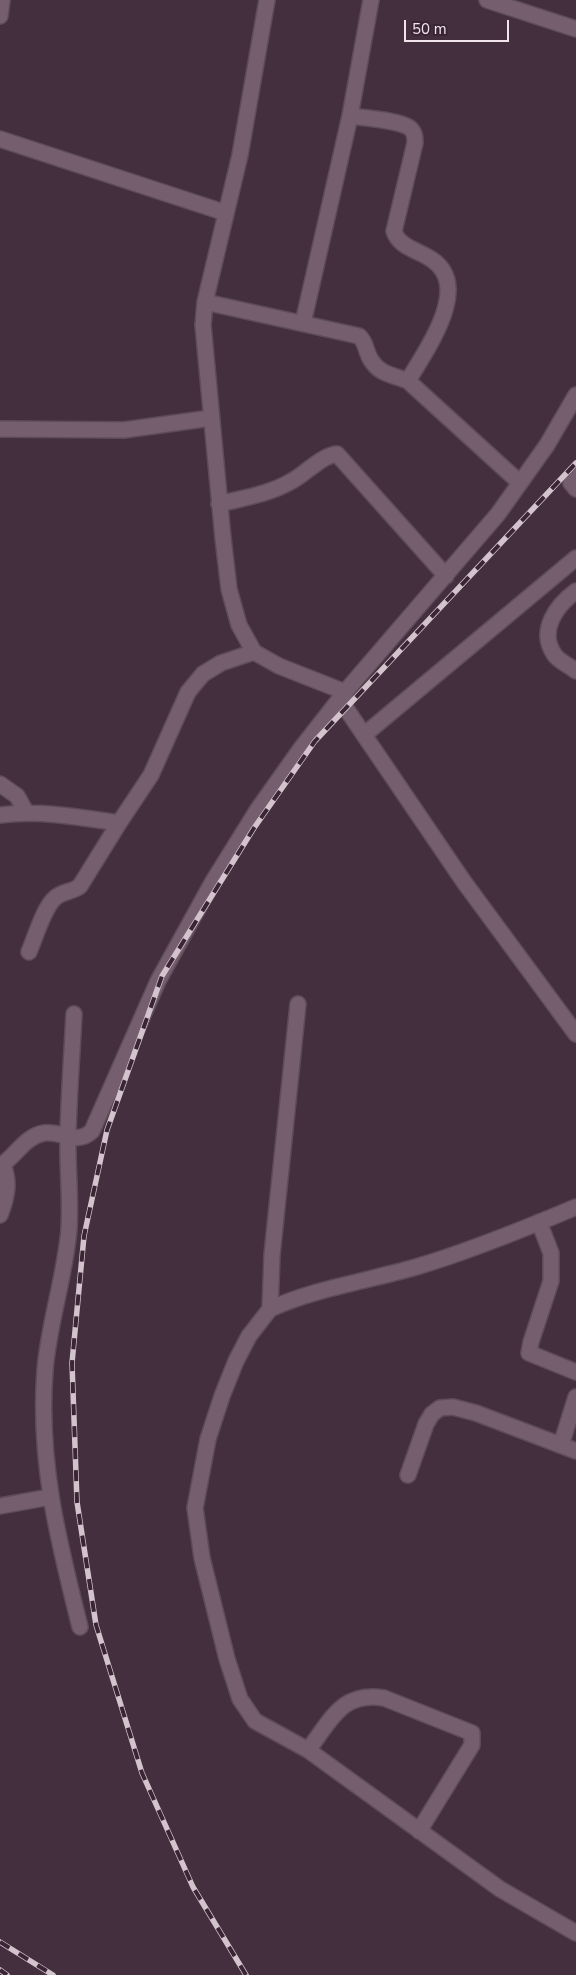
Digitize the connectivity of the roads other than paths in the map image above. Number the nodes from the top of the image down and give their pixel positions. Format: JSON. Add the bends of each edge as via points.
{"nodes":[{"id":1,"x":2,"y":0,"type":"edge"},
{"id":2,"x":268,"y":0,"type":"edge"},
{"id":3,"x":371,"y":0,"type":"edge"},
{"id":4,"x":487,"y":0,"type":"edge"},
{"id":5,"x":0,"y":16,"type":"edge"},
{"id":6,"x":576,"y":28,"type":"edge"},
{"id":7,"x":350,"y":116,"type":"junction"},
{"id":8,"x":0,"y":139,"type":"edge"},
{"id":9,"x":226,"y":213,"type":"junction"},
{"id":10,"x":205,"y":302,"type":"junction"},
{"id":11,"x":303,"y":323,"type":"junction"},
{"id":12,"x":408,"y":381,"type":"junction"},
{"id":13,"x":576,"y":395,"type":"edge"},
{"id":14,"x":211,"y":418,"type":"junction"},
{"id":15,"x":0,"y":429,"type":"edge"},
{"id":16,"x":576,"y":474,"type":"edge"},
{"id":17,"x":519,"y":482,"type":"junction"},
{"id":18,"x":576,"y":489,"type":"edge"},
{"id":19,"x":219,"y":504,"type":"junction"},
{"id":20,"x":576,"y":558,"type":"edge"},
{"id":21,"x":446,"y":576,"type":"junction"},
{"id":22,"x":576,"y":591,"type":"edge"},
{"id":23,"x":254,"y":652,"type":"junction"},
{"id":24,"x":576,"y":670,"type":"edge"},
{"id":25,"x":345,"y":692,"type":"junction"},
{"id":26,"x":364,"y":735,"type":"junction"},
{"id":27,"x":0,"y":784,"type":"edge"},
{"id":28,"x":26,"y":812,"type":"junction"},
{"id":29,"x":0,"y":814,"type":"edge"},
{"id":30,"x":119,"y":823,"type":"junction"},
{"id":31,"x":29,"y":952,"type":"dead end"},
{"id":32,"x":298,"y":1004,"type":"dead end"},
{"id":33,"x":74,"y":1014,"type":"dead end"},
{"id":34,"x":576,"y":1034,"type":"edge"},
{"id":35,"x":67,"y":1136,"type":"junction"},
{"id":36,"x":1,"y":1165,"type":"edge"},
{"id":37,"x":576,"y":1207,"type":"edge"},
{"id":38,"x":0,"y":1215,"type":"edge"},
{"id":39,"x":539,"y":1222,"type":"junction"},
{"id":40,"x":270,"y":1309,"type":"junction"},
{"id":41,"x":576,"y":1372,"type":"edge"},
{"id":42,"x":576,"y":1397,"type":"edge"},
{"id":43,"x":560,"y":1445,"type":"junction"},
{"id":44,"x":576,"y":1451,"type":"edge"},
{"id":45,"x":408,"y":1475,"type":"dead end"},
{"id":46,"x":50,"y":1497,"type":"junction"},
{"id":47,"x":0,"y":1506,"type":"edge"},
{"id":48,"x":80,"y":1627,"type":"dead end"},
{"id":49,"x":308,"y":1750,"type":"junction"},
{"id":50,"x":419,"y":1831,"type":"junction"},
{"id":51,"x":576,"y":1933,"type":"edge"}],
"edges":[{"from":1,"to":5,"type":"street"},
{"from":2,"to":9,"type":"street","via":[[240,155]]},
{"from":3,"to":7,"type":"street"},
{"from":4,"to":6,"type":"street"},
{"from":7,"to":11,"type":"street"},
{"from":7,"to":12,"type":"street","via":[[401,124],[415,134],[394,231],[402,244],[432,259],[444,273],[449,290],[442,320]]},
{"from":8,"to":9,"type":"street"},
{"from":9,"to":10,"type":"street"},
{"from":10,"to":11,"type":"street"},
{"from":10,"to":14,"type":"street","via":[[204,356]]},
{"from":11,"to":12,"type":"street","via":[[359,336],[377,367],[385,374]]},
{"from":12,"to":17,"type":"street"},
{"from":13,"to":17,"type":"street","via":[[546,446]]},
{"from":14,"to":15,"type":"street","via":[[124,430]]},
{"from":14,"to":19,"type":"street"},
{"from":16,"to":18,"type":"street","via":[[571,483]]},
{"from":17,"to":21,"type":"street","via":[[498,514]]},
{"from":19,"to":21,"type":"street","via":[[263,494],[289,483],[337,454]]},
{"from":19,"to":23,"type":"street","via":[[229,589],[239,625]]},
{"from":20,"to":26,"type":"street"},
{"from":21,"to":25,"type":"street"},
{"from":22,"to":24,"type":"street","via":[[551,617],[548,636],[554,655]]},
{"from":23,"to":25,"type":"street","via":[[279,666]]},
{"from":23,"to":30,"type":"street","via":[[221,663],[203,674],[188,692],[151,775]]},
{"from":25,"to":26,"type":"street","via":[[345,707]]},
{"from":25,"to":35,"type":"street","via":[[258,809],[212,884],[158,981],[92,1131],[77,1139]]},
{"from":26,"to":34,"type":"street","via":[[464,882]]},
{"from":27,"to":28,"type":"street","via":[[16,796]]},
{"from":28,"to":29,"type":"street"},
{"from":28,"to":30,"type":"street"},
{"from":30,"to":31,"type":"street","via":[[80,886],[60,895],[50,904]]},
{"from":32,"to":40,"type":"street","via":[[272,1255]]},
{"from":33,"to":35,"type":"street"},
{"from":35,"to":36,"type":"street","via":[[57,1133],[37,1136]]},
{"from":35,"to":46,"type":"street","via":[[69,1228],[45,1370],[44,1420]]},
{"from":36,"to":38,"type":"street","via":[[7,1175],[8,1188]]},
{"from":37,"to":39,"type":"street"},
{"from":39,"to":40,"type":"street","via":[[418,1266],[294,1298]]},
{"from":39,"to":41,"type":"street","via":[[551,1253],[551,1281],[530,1353]]},
{"from":40,"to":49,"type":"street","via":[[249,1336],[222,1396],[208,1439],[195,1508],[202,1558],[240,1699],[256,1721]]},
{"from":42,"to":43,"type":"street"},
{"from":43,"to":44,"type":"street"},
{"from":43,"to":45,"type":"street","via":[[476,1413],[453,1406],[440,1408],[426,1424]]},
{"from":46,"to":47,"type":"street"},
{"from":46,"to":48,"type":"street"},
{"from":49,"to":50,"type":"street"},
{"from":49,"to":50,"type":"street","via":[[344,1704],[370,1696],[384,1698],[472,1733],[472,1745]]},
{"from":50,"to":51,"type":"street","via":[[500,1889]]}]}
